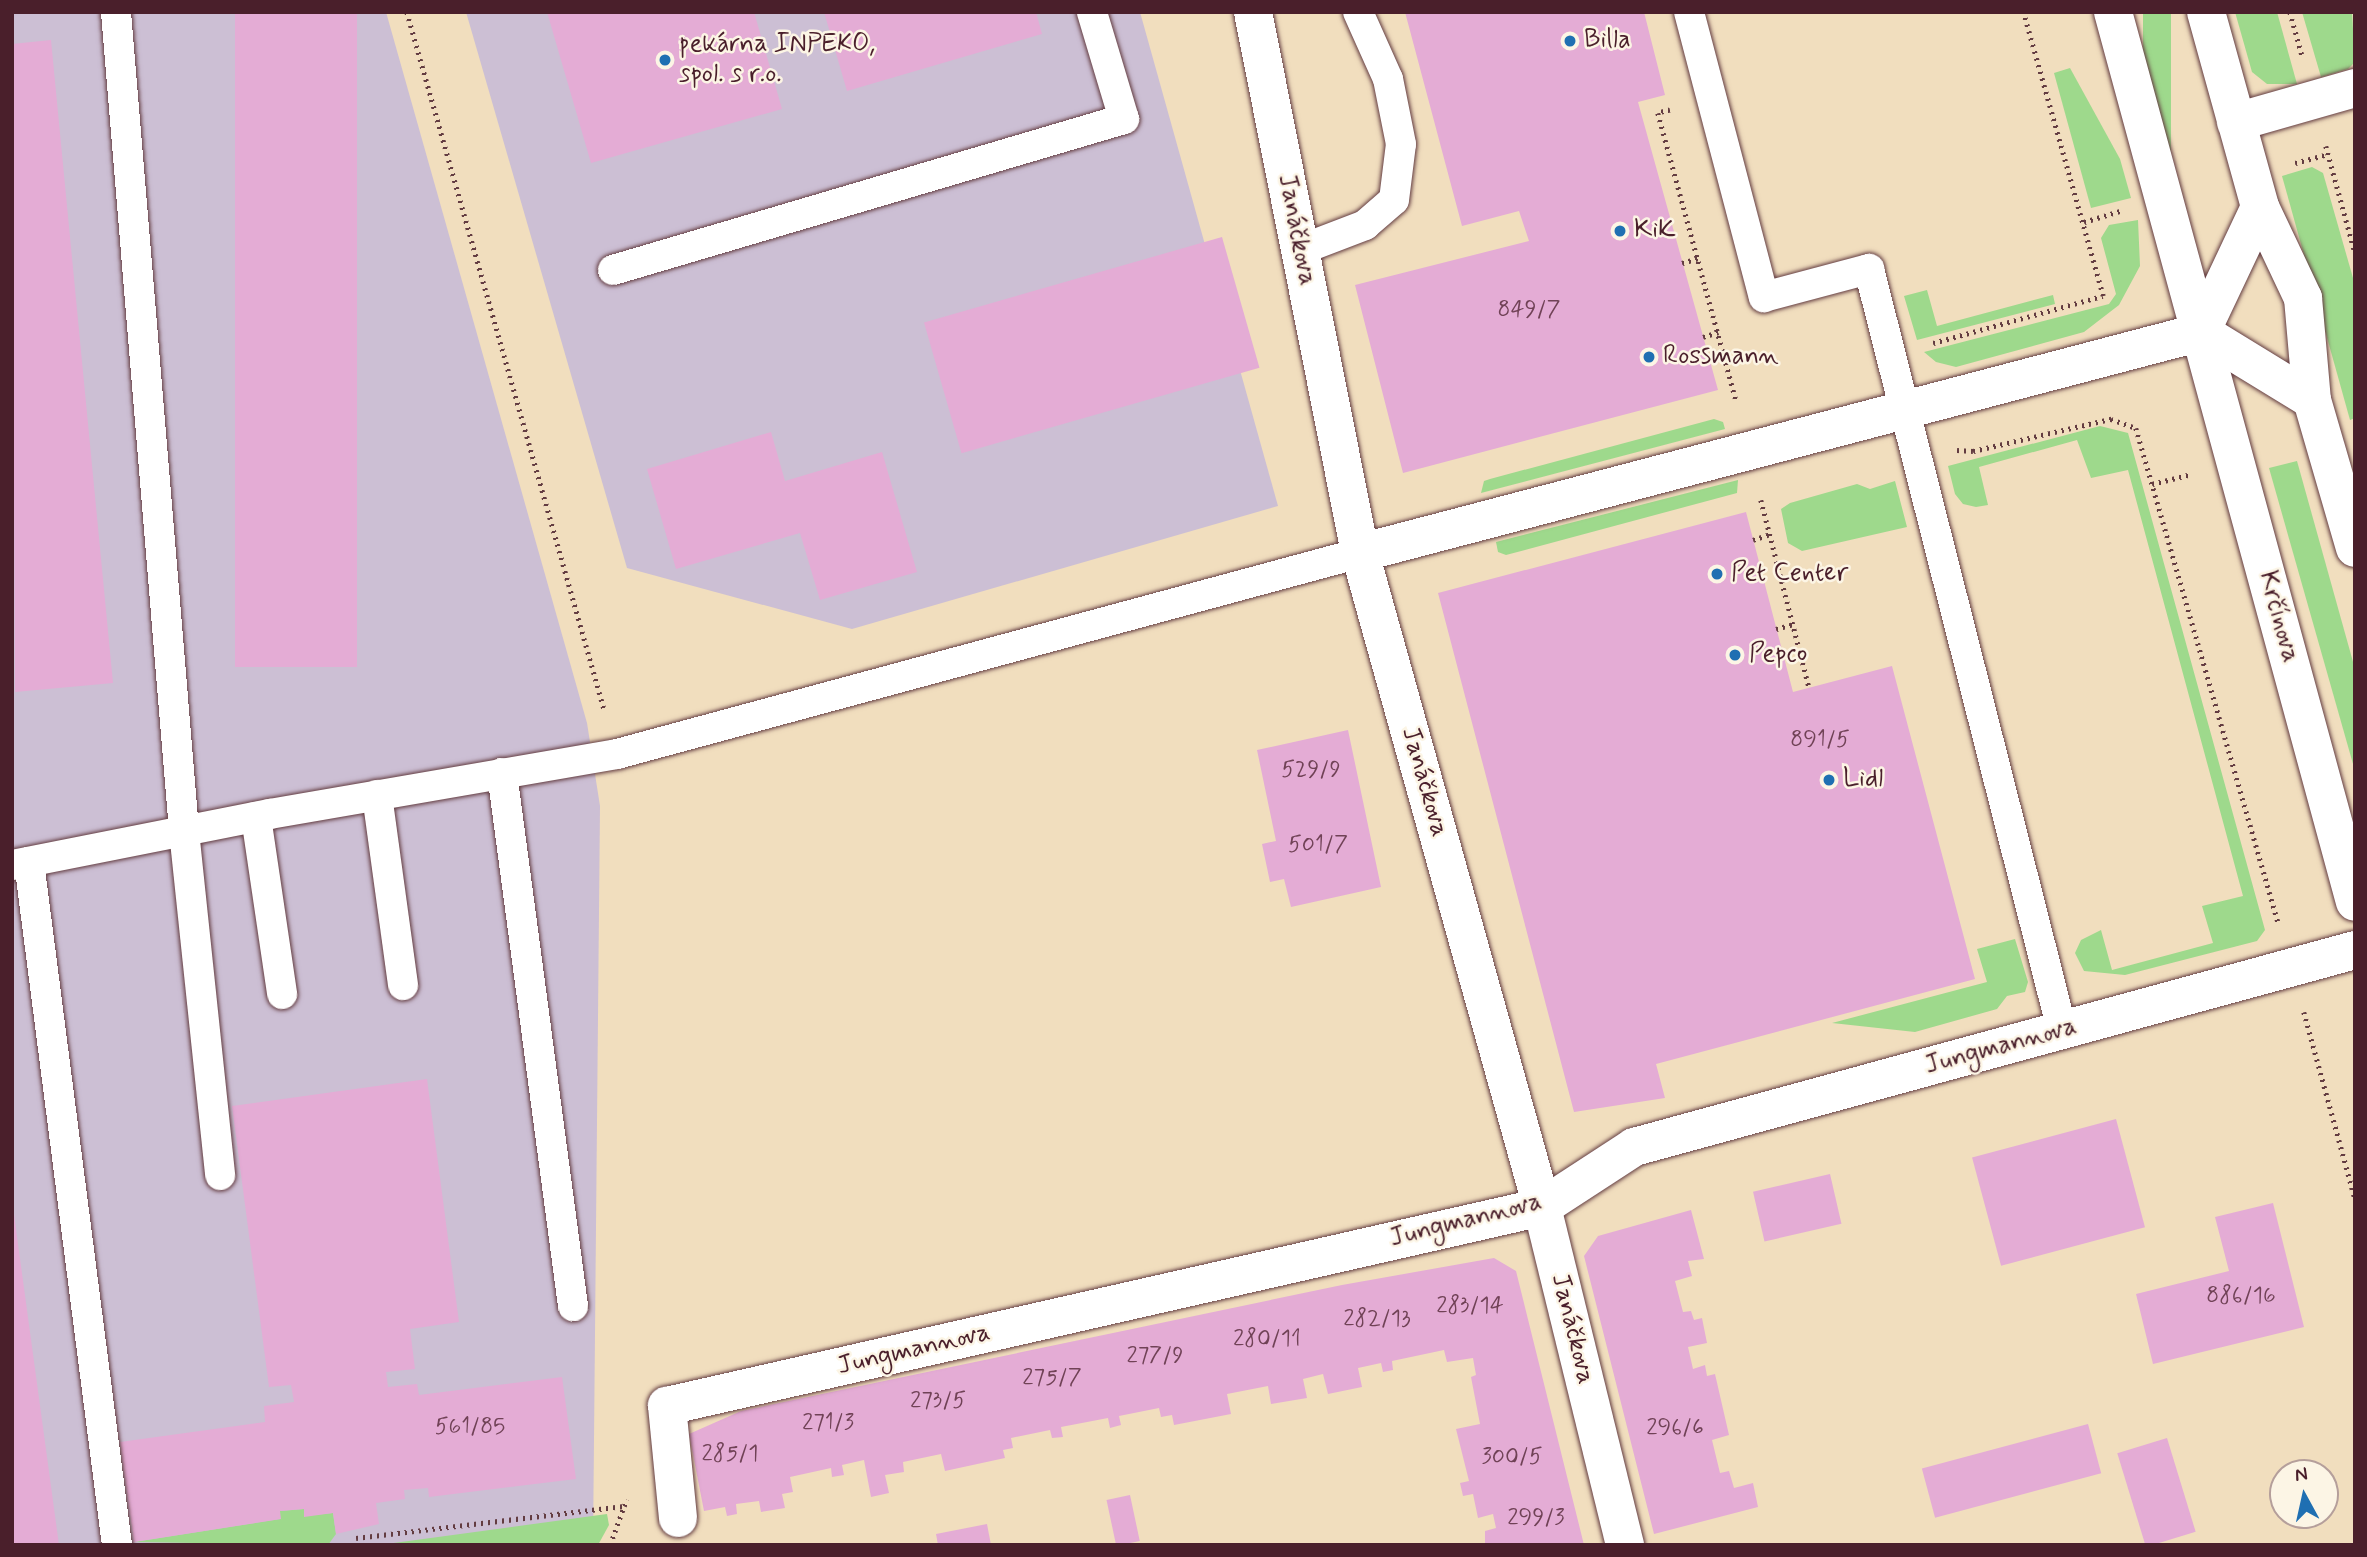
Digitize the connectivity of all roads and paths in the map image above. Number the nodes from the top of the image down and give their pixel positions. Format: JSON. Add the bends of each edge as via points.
{"nodes":[{"id":1,"x":116,"y":12,"type":"edge"},
{"id":2,"x":407,"y":12,"type":"edge"},
{"id":3,"x":1092,"y":12,"type":"edge"},
{"id":4,"x":1253,"y":12,"type":"edge"},
{"id":5,"x":1358,"y":12,"type":"edge"},
{"id":6,"x":1689,"y":12,"type":"edge"},
{"id":7,"x":2023,"y":12,"type":"edge"},
{"id":8,"x":2113,"y":12,"type":"edge"},
{"id":9,"x":2206,"y":12,"type":"edge"},
{"id":10,"x":2290,"y":12,"type":"edge"},
{"id":11,"x":2304,"y":65,"type":"dead end"},
{"id":12,"x":2355,"y":88,"type":"edge"},
{"id":13,"x":1712,"y":99,"type":"junction"},
{"id":14,"x":2236,"y":122,"type":"junction"},
{"id":15,"x":2323,"y":132,"type":"dead end"},
{"id":16,"x":2328,"y":154,"type":"junction"},
{"id":17,"x":2292,"y":164,"type":"dead end"},
{"id":18,"x":2132,"y":207,"type":"dead end"},
{"id":19,"x":2260,"y":207,"type":"junction"},
{"id":20,"x":2084,"y":222,"type":"junction"},
{"id":21,"x":1300,"y":250,"type":"junction"},
{"id":22,"x":2355,"y":253,"type":"edge"},
{"id":23,"x":1698,"y":258,"type":"junction"},
{"id":24,"x":1682,"y":263,"type":"dead end"},
{"id":25,"x":613,"y":270,"type":"dead end"},
{"id":26,"x":1718,"y":332,"type":"junction"},
{"id":27,"x":2202,"y":332,"type":"junction"},
{"id":28,"x":1703,"y":337,"type":"dead end"},
{"id":29,"x":1920,"y":347,"type":"dead end"},
{"id":30,"x":2312,"y":400,"type":"junction"},
{"id":31,"x":1736,"y":401,"type":"dead end"},
{"id":32,"x":1903,"y":411,"type":"junction"},
{"id":33,"x":1946,"y":449,"type":"dead end"},
{"id":34,"x":2192,"y":474,"type":"dead end"},
{"id":35,"x":2152,"y":484,"type":"junction"},
{"id":36,"x":1761,"y":500,"type":"dead end"},
{"id":37,"x":1770,"y":534,"type":"junction"},
{"id":38,"x":1753,"y":540,"type":"dead end"},
{"id":39,"x":2355,"y":548,"type":"edge"},
{"id":40,"x":1360,"y":553,"type":"junction"},
{"id":41,"x":1793,"y":624,"type":"junction"},
{"id":42,"x":1776,"y":629,"type":"dead end"},
{"id":43,"x":1809,"y":687,"type":"dead end"},
{"id":44,"x":617,"y":754,"type":"junction"},
{"id":45,"x":502,"y":773,"type":"junction"},
{"id":46,"x":377,"y":795,"type":"junction"},
{"id":47,"x":256,"y":817,"type":"junction"},
{"id":48,"x":184,"y":831,"type":"junction"},
{"id":49,"x":21,"y":864,"type":"edge"},
{"id":50,"x":2355,"y":902,"type":"edge"},
{"id":51,"x":2278,"y":924,"type":"dead end"},
{"id":52,"x":2355,"y":950,"type":"edge"},
{"id":53,"x":403,"y":985,"type":"dead end"},
{"id":54,"x":282,"y":994,"type":"dead end"},
{"id":55,"x":2300,"y":998,"type":"dead end"},
{"id":56,"x":2062,"y":1030,"type":"junction"},
{"id":57,"x":220,"y":1175,"type":"dead end"},
{"id":58,"x":2355,"y":1198,"type":"edge"},
{"id":59,"x":1542,"y":1207,"type":"junction"},
{"id":60,"x":573,"y":1306,"type":"dead end"},
{"id":61,"x":630,"y":1493,"type":"dead end"},
{"id":62,"x":624,"y":1506,"type":"junction"},
{"id":63,"x":678,"y":1518,"type":"dead end"},
{"id":64,"x":356,"y":1538,"type":"junction"},
{"id":65,"x":117,"y":1545,"type":"edge"},
{"id":66,"x":350,"y":1545,"type":"edge"},
{"id":67,"x":356,"y":1545,"type":"edge"},
{"id":68,"x":610,"y":1545,"type":"edge"},
{"id":69,"x":1625,"y":1545,"type":"edge"}],
"edges":[{"from":1,"to":48,"type":"lane"},
{"from":2,"to":44,"type":"path"},
{"from":3,"to":25,"type":"lane","via":[[1124,119]]},
{"from":4,"to":21,"type":"street","name":"Janáčkova"},
{"from":5,"to":21,"type":"lane","via":[[1388,79],[1398,131],[1394,200],[1365,225]]},
{"from":6,"to":13,"type":"lane"},
{"from":7,"to":20,"type":"path"},
{"from":8,"to":27,"type":"street","name":"Krčínova"},
{"from":9,"to":14,"type":"street"},
{"from":10,"to":11,"type":"path"},
{"from":12,"to":14,"type":"street"},
{"from":13,"to":23,"type":"path","via":[[1658,113]]},
{"from":13,"to":32,"type":"lane","via":[[1764,297],[1869,269]]},
{"from":14,"to":19,"type":"street"},
{"from":15,"to":16,"type":"path"},
{"from":16,"to":17,"type":"path"},
{"from":16,"to":22,"type":"path"},
{"from":18,"to":20,"type":"path"},
{"from":19,"to":27,"type":"street"},
{"from":19,"to":30,"type":"street","via":[[2303,298]]},
{"from":20,"to":29,"type":"path","via":[[2103,296]]},
{"from":21,"to":40,"type":"street","name":"Janáčkova"},
{"from":23,"to":24,"type":"path"},
{"from":23,"to":26,"type":"path"},
{"from":26,"to":28,"type":"path"},
{"from":26,"to":31,"type":"path"},
{"from":27,"to":30,"type":"street"},
{"from":27,"to":32,"type":"street"},
{"from":27,"to":50,"type":"street","name":"Krčínova"},
{"from":30,"to":39,"type":"street"},
{"from":32,"to":40,"type":"street"},
{"from":32,"to":56,"type":"lane"},
{"from":33,"to":35,"type":"path","via":[[1973,451],[2111,419],[2136,428]]},
{"from":34,"to":35,"type":"path"},
{"from":35,"to":51,"type":"path"},
{"from":36,"to":37,"type":"path"},
{"from":37,"to":38,"type":"path"},
{"from":37,"to":41,"type":"path"},
{"from":40,"to":44,"type":"lane"},
{"from":40,"to":59,"type":"street","name":"Janáčkova"},
{"from":41,"to":42,"type":"path"},
{"from":41,"to":43,"type":"path"},
{"from":44,"to":45,"type":"lane"},
{"from":45,"to":46,"type":"lane"},
{"from":45,"to":60,"type":"lane"},
{"from":46,"to":47,"type":"lane"},
{"from":46,"to":53,"type":"lane"},
{"from":47,"to":48,"type":"lane"},
{"from":47,"to":54,"type":"lane"},
{"from":48,"to":49,"type":"lane"},
{"from":48,"to":57,"type":"lane"},
{"from":49,"to":65,"type":"lane"},
{"from":52,"to":56,"type":"street","name":"Jungmannova"},
{"from":55,"to":58,"type":"path"},
{"from":56,"to":59,"type":"street","name":"Jungmannova","via":[[1634,1147]]},
{"from":59,"to":63,"type":"street","name":"Jungmannova","via":[[667,1406]]},
{"from":59,"to":69,"type":"street","name":"Janáčkova"},
{"from":61,"to":62,"type":"path"},
{"from":62,"to":64,"type":"path"},
{"from":62,"to":68,"type":"path"},
{"from":64,"to":66,"type":"path"},
{"from":64,"to":67,"type":"path"}]}
